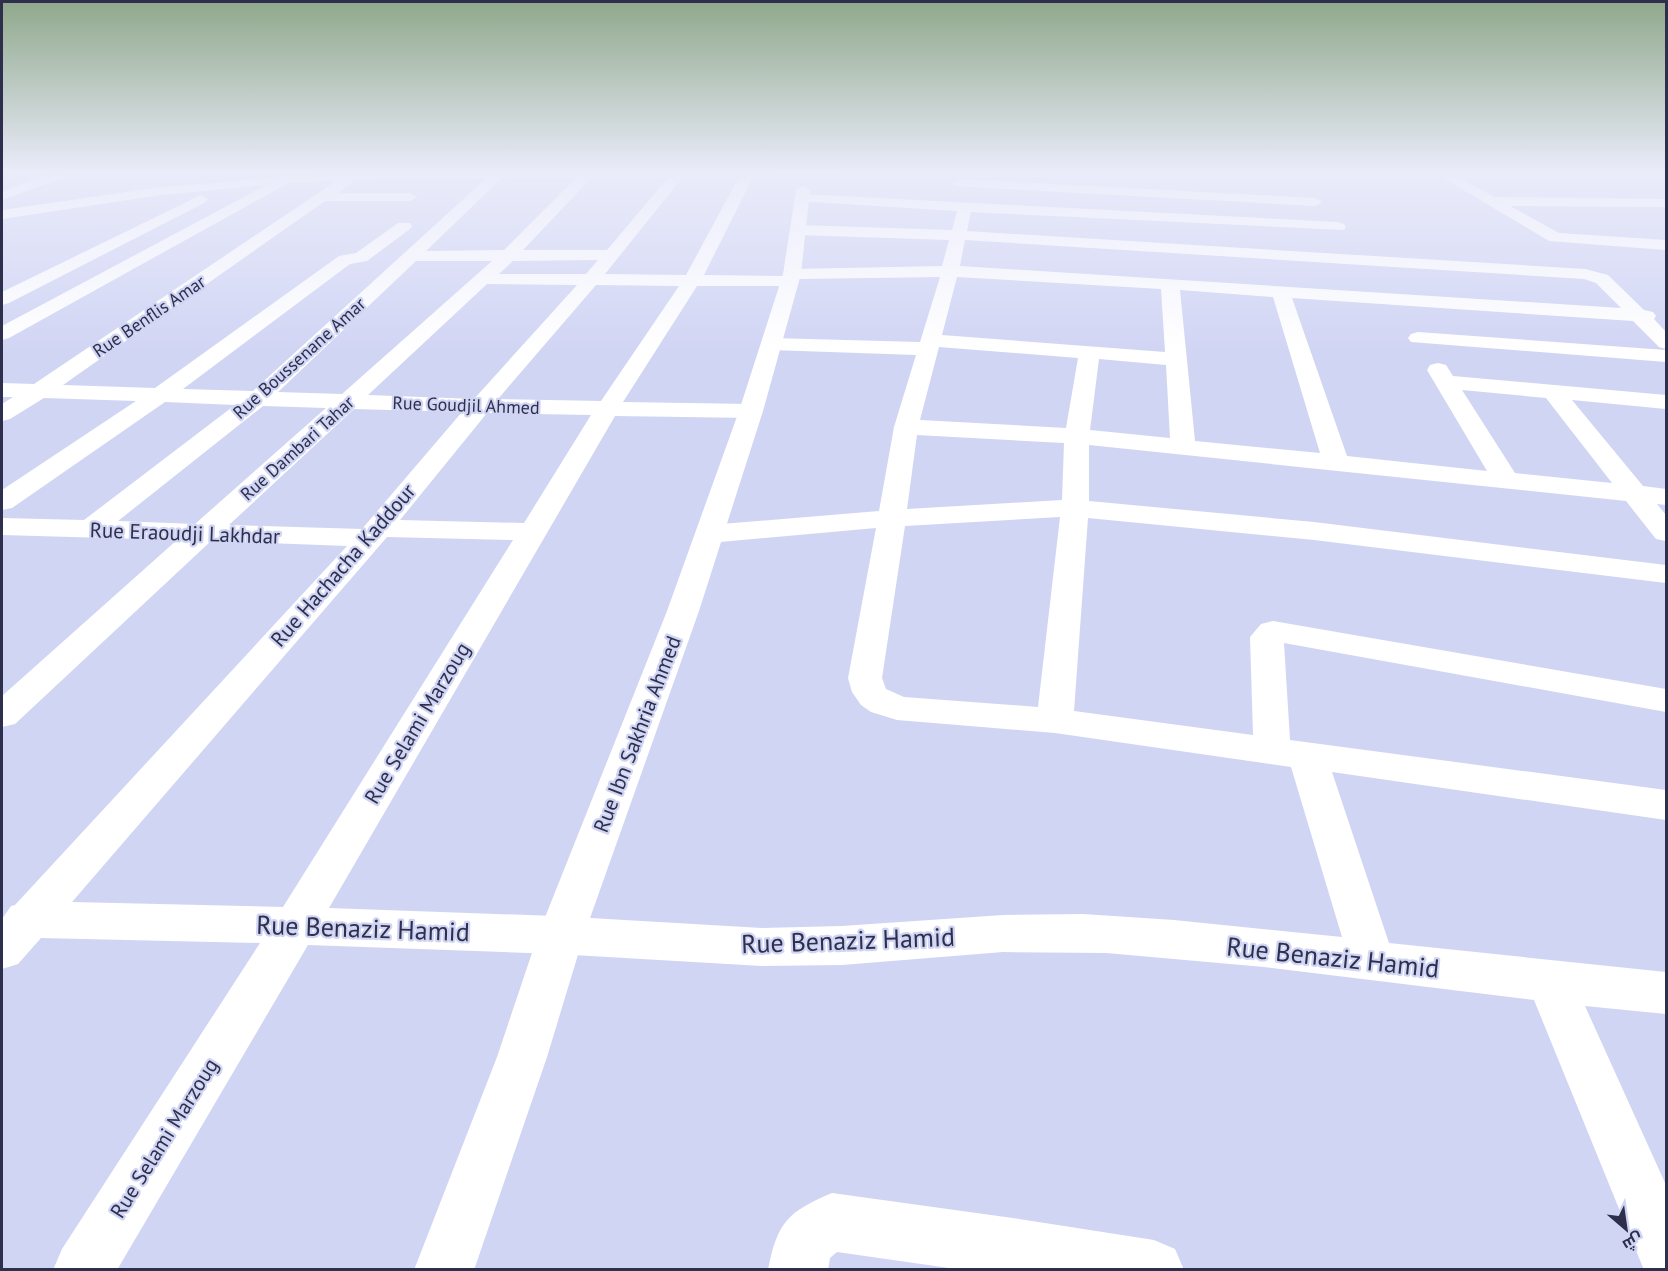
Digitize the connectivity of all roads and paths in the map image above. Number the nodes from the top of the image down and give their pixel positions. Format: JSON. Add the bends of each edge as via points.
{"nodes":[{"id":1,"x":135,"y":232,"type":"edge"},
{"id":2,"x":187,"y":232,"type":"edge"},
{"id":3,"x":271,"y":232,"type":"edge"},
{"id":4,"x":396,"y":232,"type":"edge"},
{"id":5,"x":437,"y":232,"type":"edge"},
{"id":6,"x":531,"y":232,"type":"edge"},
{"id":7,"x":630,"y":232,"type":"edge"},
{"id":8,"x":730,"y":232,"type":"edge"},
{"id":9,"x":793,"y":232,"type":"edge"},
{"id":10,"x":957,"y":232,"type":"edge"},
{"id":11,"x":1013,"y":232,"type":"edge"},
{"id":12,"x":1029,"y":232,"type":"edge"},
{"id":13,"x":1089,"y":232,"type":"edge"},
{"id":14,"x":1154,"y":232,"type":"edge"},
{"id":15,"x":1214,"y":232,"type":"edge"},
{"id":16,"x":1277,"y":232,"type":"edge"},
{"id":17,"x":1322,"y":232,"type":"edge"},
{"id":18,"x":1341,"y":232,"type":"edge"},
{"id":19,"x":1545,"y":232,"type":"edge"},
{"id":20,"x":1647,"y":232,"type":"edge"},
{"id":21,"x":1344,"y":236,"type":"junction"},
{"id":22,"x":1027,"y":239,"type":"junction"},
{"id":23,"x":1089,"y":242,"type":"junction"},
{"id":24,"x":1666,"y":243,"type":"edge"},
{"id":25,"x":1155,"y":246,"type":"junction"},
{"id":26,"x":1218,"y":250,"type":"junction"},
{"id":27,"x":509,"y":255,"type":"junction"},
{"id":28,"x":612,"y":255,"type":"junction"},
{"id":29,"x":1284,"y":255,"type":"junction"},
{"id":30,"x":412,"y":256,"type":"junction"},
{"id":31,"x":1363,"y":260,"type":"junction"},
{"id":32,"x":950,"y":271,"type":"junction"},
{"id":33,"x":791,"y":277,"type":"junction"},
{"id":34,"x":483,"y":279,"type":"junction"},
{"id":35,"x":592,"y":279,"type":"junction"},
{"id":36,"x":690,"y":280,"type":"junction"},
{"id":37,"x":1170,"y":285,"type":"junction"},
{"id":38,"x":1281,"y":292,"type":"junction"},
{"id":39,"x":2,"y":299,"type":"edge"},
{"id":40,"x":1394,"y":300,"type":"junction"},
{"id":41,"x":1637,"y":315,"type":"junction"},
{"id":42,"x":1666,"y":319,"type":"edge"},
{"id":43,"x":2,"y":334,"type":"edge"},
{"id":44,"x":1418,"y":338,"type":"junction"},
{"id":45,"x":1666,"y":343,"type":"edge"},
{"id":46,"x":772,"y":344,"type":"junction"},
{"id":47,"x":928,"y":344,"type":"junction"},
{"id":48,"x":1089,"y":352,"type":"junction"},
{"id":49,"x":1666,"y":356,"type":"edge"},
{"id":50,"x":1177,"y":358,"type":"junction"},
{"id":51,"x":1446,"y":382,"type":"junction"},
{"id":52,"x":2,"y":390,"type":"edge"},
{"id":53,"x":41,"y":390,"type":"junction"},
{"id":54,"x":1553,"y":392,"type":"junction"},
{"id":55,"x":162,"y":394,"type":"junction"},
{"id":56,"x":260,"y":397,"type":"junction"},
{"id":57,"x":350,"y":400,"type":"junction"},
{"id":58,"x":1666,"y":402,"type":"edge"},
{"id":59,"x":480,"y":406,"type":"junction"},
{"id":60,"x":607,"y":409,"type":"junction"},
{"id":61,"x":751,"y":411,"type":"junction"},
{"id":62,"x":2,"y":414,"type":"edge"},
{"id":63,"x":906,"y":427,"type":"junction"},
{"id":64,"x":1077,"y":436,"type":"junction"},
{"id":65,"x":1183,"y":447,"type":"junction"},
{"id":66,"x":1336,"y":463,"type":"junction"},
{"id":67,"x":1506,"y":480,"type":"junction"},
{"id":68,"x":1635,"y":492,"type":"junction"},
{"id":69,"x":1666,"y":497,"type":"edge"},
{"id":70,"x":2,"y":502,"type":"edge"},
{"id":71,"x":1074,"y":508,"type":"junction"},
{"id":72,"x":892,"y":520,"type":"junction"},
{"id":73,"x":2,"y":526,"type":"edge"},
{"id":74,"x":32,"y":528,"type":"junction"},
{"id":75,"x":89,"y":530,"type":"junction"},
{"id":76,"x":531,"y":532,"type":"junction"},
{"id":77,"x":203,"y":533,"type":"junction"},
{"id":78,"x":374,"y":533,"type":"junction"},
{"id":79,"x":1666,"y":533,"type":"edge"},
{"id":80,"x":709,"y":534,"type":"junction"},
{"id":81,"x":2,"y":550,"type":"edge"},
{"id":82,"x":1666,"y":574,"type":"edge"},
{"id":83,"x":1666,"y":700,"type":"edge"},
{"id":84,"x":2,"y":715,"type":"edge"},
{"id":85,"x":1055,"y":721,"type":"junction"},
{"id":86,"x":1290,"y":753,"type":"junction"},
{"id":87,"x":1666,"y":805,"type":"edge"},
{"id":88,"x":296,"y":924,"type":"junction"},
{"id":89,"x":12,"y":931,"type":"edge"},
{"id":90,"x":561,"y":935,"type":"junction"},
{"id":91,"x":1372,"y":960,"type":"junction"},
{"id":92,"x":1551,"y":983,"type":"junction"},
{"id":93,"x":1666,"y":993,"type":"edge"},
{"id":94,"x":1666,"y":1251,"type":"edge"},
{"id":95,"x":1019,"y":1259,"type":"edge"},
{"id":96,"x":83,"y":1269,"type":"edge"},
{"id":97,"x":444,"y":1269,"type":"edge"},
{"id":98,"x":798,"y":1269,"type":"edge"},
{"id":99,"x":1154,"y":1269,"type":"edge"}],
"edges":[{"from":1,"to":39,"type":"street"},
{"from":2,"to":43,"type":"street"},
{"from":3,"to":53,"type":"street","name":"Rue Benflis Amar"},
{"from":4,"to":55,"type":"street","via":[[361,257],[345,260]]},
{"from":5,"to":30,"type":"street","name":"Rue Boussenane Amar"},
{"from":6,"to":27,"type":"street","name":"Rue Dambari Tahar"},
{"from":7,"to":28,"type":"street","name":"Rue Hachacha Kaddour"},
{"from":8,"to":36,"type":"street","name":"Rue Selami Marzoug","via":[[711,247]]},
{"from":9,"to":33,"type":"street","name":"Rue Ibn Sakhria Ahmed"},
{"from":10,"to":32,"type":"street"},
{"from":11,"to":22,"type":"street"},
{"from":12,"to":22,"type":"street"},
{"from":13,"to":23,"type":"street"},
{"from":14,"to":25,"type":"street"},
{"from":15,"to":26,"type":"street"},
{"from":16,"to":29,"type":"street"},
{"from":17,"to":21,"type":"street"},
{"from":18,"to":21,"type":"street"},
{"from":19,"to":24,"type":"street","via":[[1555,238]]},
{"from":20,"to":24,"type":"street"},
{"from":21,"to":31,"type":"street"},
{"from":22,"to":23,"type":"street"},
{"from":23,"to":25,"type":"street"},
{"from":25,"to":26,"type":"street"},
{"from":26,"to":29,"type":"street"},
{"from":27,"to":28,"type":"street"},
{"from":27,"to":30,"type":"street"},
{"from":27,"to":34,"type":"street","name":"Rue Dambari Tahar"},
{"from":28,"to":35,"type":"street","name":"Rue Hachacha Kaddour"},
{"from":29,"to":31,"type":"street"},
{"from":30,"to":56,"type":"street","name":"Rue Boussenane Amar"},
{"from":31,"to":41,"type":"street","via":[[1585,274],[1602,279]]},
{"from":32,"to":33,"type":"street"},
{"from":32,"to":37,"type":"street"},
{"from":32,"to":47,"type":"street"},
{"from":33,"to":36,"type":"street"},
{"from":33,"to":46,"type":"street","name":"Rue Ibn Sakhria Ahmed"},
{"from":34,"to":35,"type":"street"},
{"from":34,"to":57,"type":"street","name":"Rue Dambari Tahar"},
{"from":35,"to":36,"type":"street"},
{"from":35,"to":59,"type":"street","name":"Rue Hachacha Kaddour"},
{"from":36,"to":60,"type":"street","name":"Rue Selami Marzoug"},
{"from":37,"to":38,"type":"street"},
{"from":37,"to":50,"type":"street"},
{"from":38,"to":40,"type":"street"},
{"from":38,"to":66,"type":"street"},
{"from":40,"to":41,"type":"street"},
{"from":40,"to":44,"type":"street"},
{"from":41,"to":42,"type":"street"},
{"from":41,"to":45,"type":"street"},
{"from":44,"to":49,"type":"street"},
{"from":44,"to":51,"type":"street"},
{"from":46,"to":47,"type":"street"},
{"from":46,"to":61,"type":"street","name":"Rue Ibn Sakhria Ahmed"},
{"from":47,"to":48,"type":"street"},
{"from":47,"to":63,"type":"street"},
{"from":48,"to":50,"type":"street"},
{"from":48,"to":64,"type":"street"},
{"from":50,"to":65,"type":"street"},
{"from":51,"to":54,"type":"street"},
{"from":51,"to":67,"type":"street"},
{"from":52,"to":53,"type":"street","name":"Rue Goudjil Ahmed"},
{"from":53,"to":55,"type":"street","name":"Rue Goudjil Ahmed"},
{"from":53,"to":62,"type":"street","name":"Rue Benflis Amar"},
{"from":54,"to":58,"type":"street"},
{"from":54,"to":68,"type":"street"},
{"from":55,"to":56,"type":"street","name":"Rue Goudjil Ahmed"},
{"from":55,"to":70,"type":"street"},
{"from":56,"to":57,"type":"street","name":"Rue Goudjil Ahmed"},
{"from":56,"to":75,"type":"street","name":"Rue Boussenane Amar"},
{"from":57,"to":59,"type":"street","name":"Rue Goudjil Ahmed"},
{"from":57,"to":77,"type":"street","name":"Rue Dambari Tahar"},
{"from":59,"to":60,"type":"street","name":"Rue Goudjil Ahmed"},
{"from":59,"to":78,"type":"street","name":"Rue Hachacha Kaddour"},
{"from":60,"to":61,"type":"street","name":"Rue Goudjil Ahmed"},
{"from":60,"to":76,"type":"street","name":"Rue Selami Marzoug"},
{"from":61,"to":80,"type":"street","name":"Rue Ibn Sakhria Ahmed"},
{"from":63,"to":64,"type":"street"},
{"from":63,"to":72,"type":"street"},
{"from":64,"to":65,"type":"street"},
{"from":64,"to":71,"type":"street"},
{"from":65,"to":66,"type":"street"},
{"from":66,"to":67,"type":"street"},
{"from":67,"to":68,"type":"street"},
{"from":68,"to":69,"type":"street"},
{"from":68,"to":79,"type":"street"},
{"from":71,"to":72,"type":"street"},
{"from":71,"to":82,"type":"street","via":[[1314,531]]},
{"from":71,"to":85,"type":"street"},
{"from":72,"to":80,"type":"street"},
{"from":72,"to":85,"type":"street","via":[[866,690],[887,706]]},
{"from":73,"to":74,"type":"street","name":"Rue Eraoudji Lakhdar"},
{"from":74,"to":75,"type":"street","name":"Rue Eraoudji Lakhdar"},
{"from":74,"to":81,"type":"street"},
{"from":75,"to":77,"type":"street","name":"Rue Eraoudji Lakhdar"},
{"from":76,"to":78,"type":"street","name":"Rue Eraoudji Lakhdar"},
{"from":76,"to":88,"type":"street","name":"Rue Selami Marzoug"},
{"from":77,"to":78,"type":"street","name":"Rue Eraoudji Lakhdar"},
{"from":77,"to":84,"type":"street","name":"Rue Dambari Tahar"},
{"from":78,"to":89,"type":"street","name":"Rue Hachacha Kaddour"},
{"from":80,"to":90,"type":"street","name":"Rue Ibn Sakhria Ahmed"},
{"from":83,"to":86,"type":"street","via":[[1273,631],[1267,637]]},
{"from":85,"to":86,"type":"street"},
{"from":86,"to":87,"type":"street"},
{"from":86,"to":91,"type":"street"},
{"from":88,"to":89,"type":"street","name":"Rue Benaziz Hamid"},
{"from":88,"to":90,"type":"street","name":"Rue Benaziz Hamid"},
{"from":88,"to":96,"type":"street","name":"Rue Selami Marzoug"},
{"from":90,"to":91,"type":"street","name":"Rue Benaziz Hamid","via":[[762,947],[830,946],[1016,932],[1081,932]]},
{"from":90,"to":97,"type":"street","name":"Rue Ibn Sakhria Ahmed","via":[[522,1057]]},
{"from":91,"to":92,"type":"street","name":"Rue Benaziz Hamid"},
{"from":92,"to":93,"type":"street","name":"Rue Benaziz Hamid"},
{"from":92,"to":94,"type":"street"},
{"from":95,"to":98,"type":"street","via":[[832,1222],[806,1239]]},
{"from":95,"to":99,"type":"street"}]}
